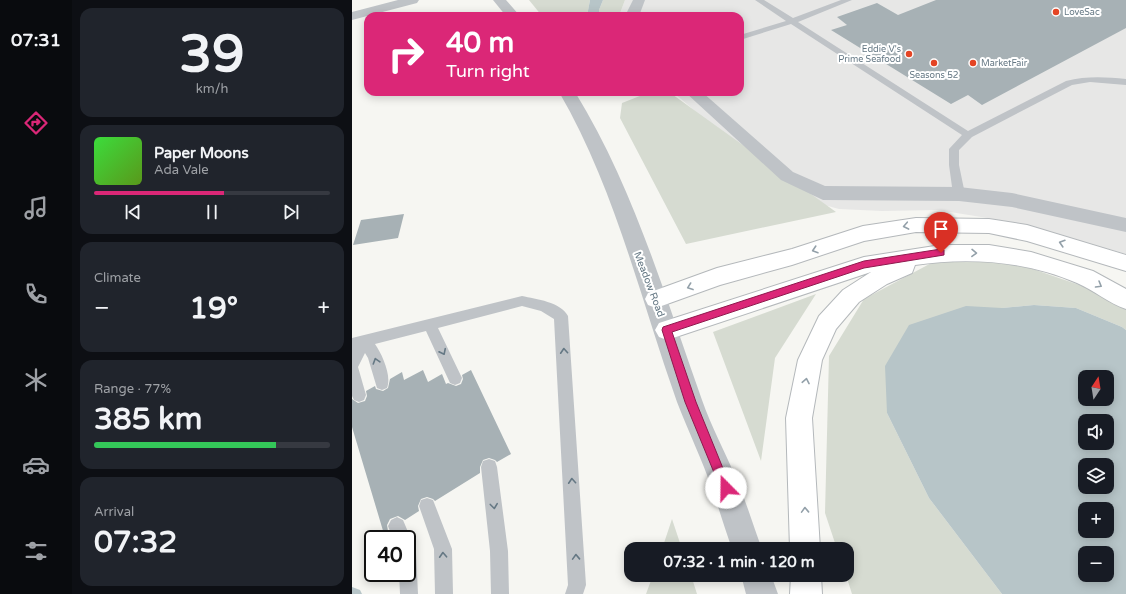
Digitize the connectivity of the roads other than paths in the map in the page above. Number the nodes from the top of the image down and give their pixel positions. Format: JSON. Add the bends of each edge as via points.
{"nodes":[{"id":1,"x":413,"y":0,"type":"edge"},
{"id":2,"x":499,"y":0,"type":"edge"},
{"id":3,"x":639,"y":0,"type":"edge"},
{"id":4,"x":759,"y":0,"type":"edge"},
{"id":5,"x":848,"y":0,"type":"edge"},
{"id":6,"x":367,"y":12,"type":"edge"},
{"id":7,"x":510,"y":12,"type":"edge"},
{"id":8,"x":633,"y":12,"type":"edge"},
{"id":9,"x":364,"y":13,"type":"edge"},
{"id":10,"x":352,"y":16,"type":"edge"},
{"id":11,"x":793,"y":21,"type":"junction"},
{"id":12,"x":744,"y":37,"type":"edge"},
{"id":13,"x":1126,"y":82,"type":"edge"},
{"id":14,"x":571,"y":96,"type":"edge"},
{"id":15,"x":697,"y":96,"type":"edge"},
{"id":16,"x":968,"y":135,"type":"junction"},
{"id":17,"x":960,"y":194,"type":"junction"},
{"id":18,"x":1126,"y":225,"type":"edge"},
{"id":19,"x":941,"y":253,"type":"junction"},
{"id":20,"x":1126,"y":263,"type":"edge"},
{"id":21,"x":656,"y":299,"type":"junction"},
{"id":22,"x":1126,"y":300,"type":"edge"},
{"id":23,"x":430,"y":325,"type":"junction"},
{"id":24,"x":667,"y":330,"type":"junction"},
{"id":25,"x":358,"y":343,"type":"edge"},
{"id":26,"x":352,"y":363,"type":"edge"},
{"id":27,"x":352,"y":370,"type":"edge"},
{"id":28,"x":456,"y":378,"type":"dead end"},
{"id":29,"x":382,"y":383,"type":"dead end"},
{"id":30,"x":359,"y":395,"type":"dead end"},
{"id":31,"x":489,"y":467,"type":"dead end"},
{"id":32,"x":427,"y":506,"type":"dead end"},
{"id":33,"x":745,"y":542,"type":"edge"},
{"id":34,"x":805,"y":542,"type":"edge"},
{"id":35,"x":408,"y":582,"type":"edge"},
{"id":36,"x":758,"y":582,"type":"edge"},
{"id":37,"x":806,"y":582,"type":"edge"},
{"id":38,"x":409,"y":594,"type":"edge"},
{"id":39,"x":444,"y":594,"type":"edge"},
{"id":40,"x":500,"y":594,"type":"edge"},
{"id":41,"x":574,"y":594,"type":"edge"},
{"id":42,"x":762,"y":594,"type":"edge"},
{"id":43,"x":806,"y":594,"type":"edge"}],
"edges":[{"from":1,"to":6,"type":"street"},
{"from":2,"to":7,"type":"street"},
{"from":3,"to":8,"type":"street"},
{"from":4,"to":11,"type":"lane"},
{"from":5,"to":11,"type":"lane"},
{"from":9,"to":10,"type":"street"},
{"from":11,"to":12,"type":"lane"},
{"from":11,"to":16,"type":"lane"},
{"from":13,"to":16,"type":"lane","via":[[1098,79],[1069,83]]},
{"from":14,"to":21,"type":"street","name":"Meadow Road","via":[[606,167]]},
{"from":15,"to":17,"type":"street","via":[[787,176],[824,193]]},
{"from":16,"to":17,"type":"lane","via":[[954,149],[954,165]]},
{"from":17,"to":18,"type":"street","via":[[1012,200]]},
{"from":19,"to":22,"type":"highway","one_way":true,"via":[[989,253],[1031,260],[1085,277]]},
{"from":19,"to":24,"type":"highway","via":[[864,265]]},
{"from":34,"to":19,"type":"highway","one_way":true,"via":[[799,418],[810,360],[828,323],[851,296],[879,278]]},
{"from":20,"to":21,"type":"highway","one_way":true,"via":[[1027,233],[990,226],[916,225],[863,234],[792,257],[717,277]]},
{"from":21,"to":24,"type":"street","name":"Meadow Road"},
{"from":23,"to":25,"type":"lane"},
{"from":23,"to":28,"type":"lane","one_way":true},
{"from":41,"to":23,"type":"lane","one_way":true,"via":[[577,585],[575,527],[561,316],[544,306],[522,301]]},
{"from":24,"to":33,"type":"street","name":"Meadow Road","via":[[690,402],[726,488]]},
{"from":25,"to":26,"type":"lane"},
{"from":29,"to":25,"type":"lane","one_way":true,"via":[[375,356]]},
{"from":27,"to":30,"type":"lane"},
{"from":31,"to":40,"type":"lane","one_way":true,"via":[[499,551]]},
{"from":39,"to":32,"type":"lane","one_way":true,"via":[[442,549]]},
{"from":35,"to":38,"type":"lane"},
{"from":36,"to":42,"type":"street"},
{"from":37,"to":43,"type":"highway"}]}
